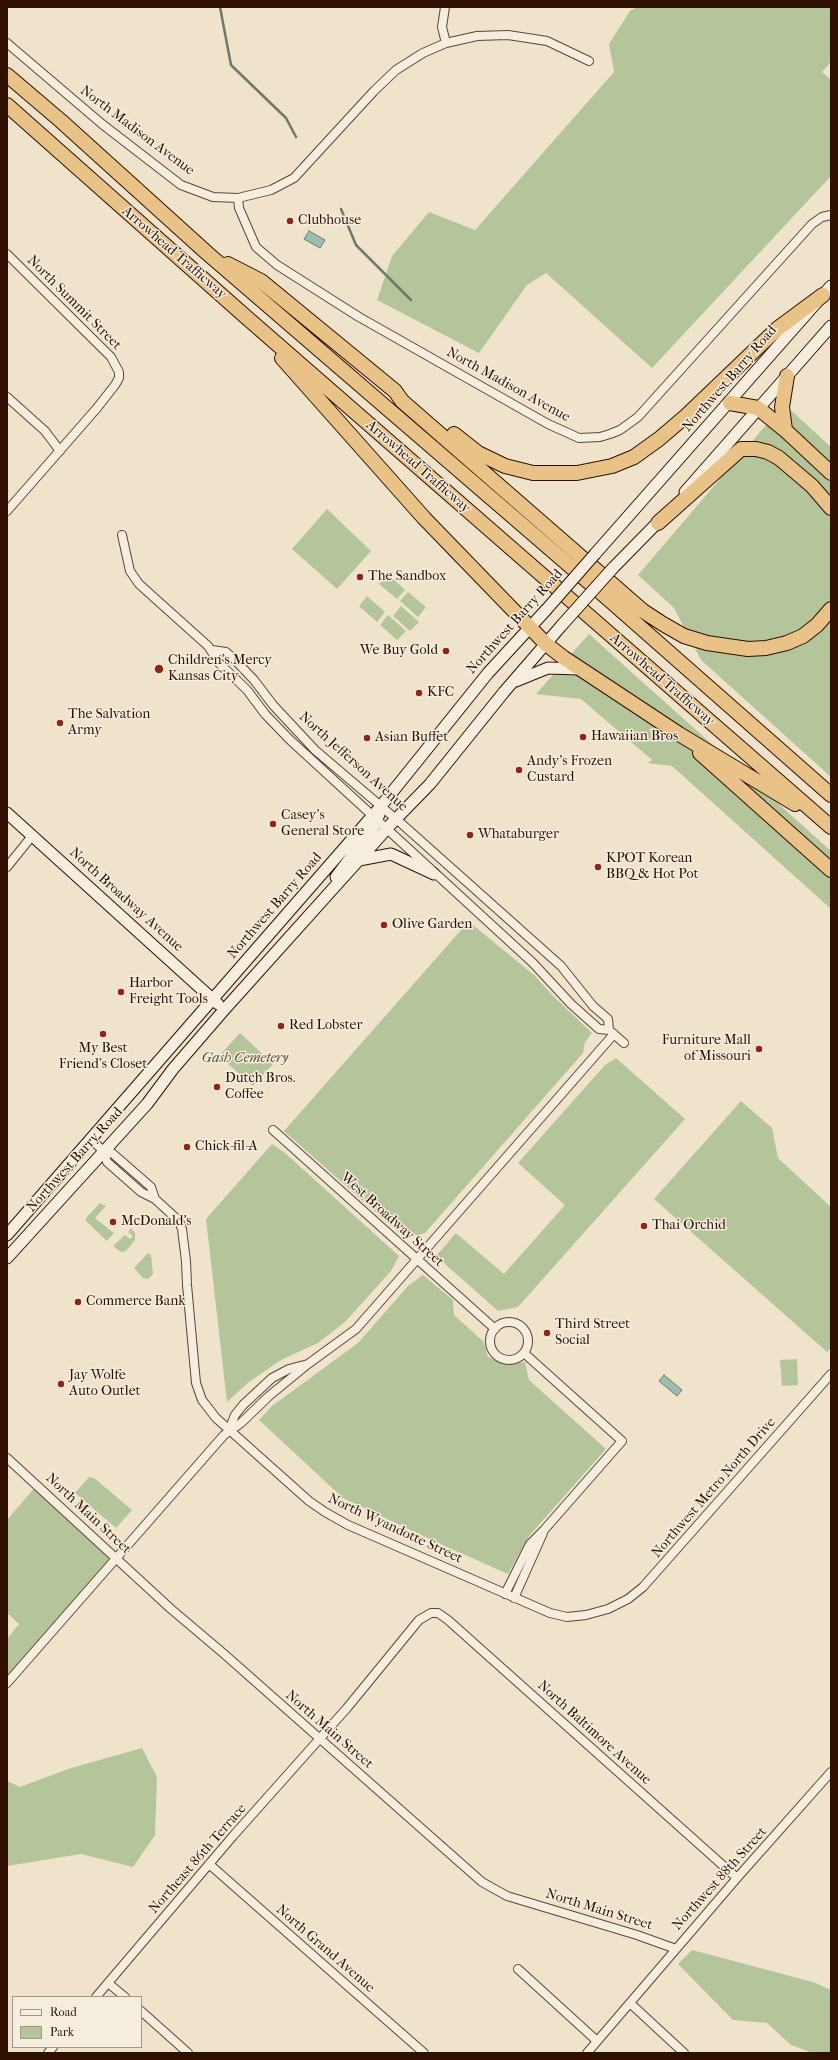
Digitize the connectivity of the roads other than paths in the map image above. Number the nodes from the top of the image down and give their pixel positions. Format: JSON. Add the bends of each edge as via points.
{"nodes":[{"id":1,"x":445,"y":7,"type":"edge"},
{"id":2,"x":7,"y":43,"type":"edge"},
{"id":3,"x":446,"y":43,"type":"junction"},
{"id":4,"x":590,"y":60,"type":"dead end"},
{"id":5,"x":7,"y":75,"type":"edge"},
{"id":6,"x":7,"y":105,"type":"edge"},
{"id":7,"x":238,"y":198,"type":"junction"},
{"id":8,"x":831,"y":215,"type":"edge"},
{"id":9,"x":207,"y":253,"type":"junction"},
{"id":10,"x":7,"y":254,"type":"edge"},
{"id":11,"x":827,"y":290,"type":"edge"},
{"id":12,"x":246,"y":317,"type":"junction"},
{"id":13,"x":831,"y":326,"type":"edge"},
{"id":14,"x":787,"y":376,"type":"junction"},
{"id":15,"x":395,"y":391,"type":"junction"},
{"id":16,"x":7,"y":397,"type":"edge"},
{"id":17,"x":730,"y":403,"type":"junction"},
{"id":18,"x":758,"y":408,"type":"junction"},
{"id":19,"x":785,"y":430,"type":"junction"},
{"id":20,"x":60,"y":451,"type":"junction"},
{"id":21,"x":831,"y":473,"type":"edge"},
{"id":22,"x":831,"y":508,"type":"edge"},
{"id":23,"x":7,"y":511,"type":"edge"},
{"id":24,"x":658,"y":523,"type":"junction"},
{"id":25,"x":122,"y":535,"type":"dead end"},
{"id":26,"x":831,"y":609,"type":"edge"},
{"id":27,"x":530,"y":628,"type":"junction"},
{"id":28,"x":546,"y":644,"type":"junction"},
{"id":29,"x":212,"y":650,"type":"junction"},
{"id":30,"x":579,"y":668,"type":"junction"},
{"id":31,"x":512,"y":682,"type":"junction"},
{"id":32,"x":678,"y":734,"type":"junction"},
{"id":33,"x":831,"y":795,"type":"edge"},
{"id":34,"x":381,"y":806,"type":"junction"},
{"id":35,"x":7,"y":813,"type":"edge"},
{"id":36,"x":376,"y":818,"type":"junction"},
{"id":37,"x":396,"y":819,"type":"junction"},
{"id":38,"x":831,"y":827,"type":"edge"},
{"id":39,"x":388,"y":829,"type":"junction"},
{"id":40,"x":32,"y":836,"type":"junction"},
{"id":41,"x":359,"y":860,"type":"junction"},
{"id":42,"x":7,"y":867,"type":"edge"},
{"id":43,"x":831,"y":870,"type":"edge"},
{"id":44,"x":434,"y":874,"type":"junction"},
{"id":45,"x":329,"y":894,"type":"junction"},
{"id":46,"x":213,"y":1000,"type":"junction"},
{"id":47,"x":224,"y":1010,"type":"junction"},
{"id":48,"x":611,"y":1032,"type":"junction"},
{"id":49,"x":624,"y":1043,"type":"dead end"},
{"id":50,"x":273,"y":1130,"type":"dead end"},
{"id":51,"x":91,"y":1139,"type":"junction"},
{"id":52,"x":104,"y":1152,"type":"junction"},
{"id":53,"x":7,"y":1235,"type":"edge"},
{"id":54,"x":7,"y":1258,"type":"edge"},
{"id":55,"x":418,"y":1260,"type":"junction"},
{"id":56,"x":495,"y":1329,"type":"junction"},
{"id":57,"x":524,"y":1353,"type":"junction"},
{"id":58,"x":308,"y":1364,"type":"junction"},
{"id":59,"x":831,"y":1374,"type":"edge"},
{"id":60,"x":229,"y":1430,"type":"junction"},
{"id":61,"x":7,"y":1458,"type":"edge"},
{"id":62,"x":544,"y":1530,"type":"junction"},
{"id":63,"x":116,"y":1557,"type":"junction"},
{"id":64,"x":505,"y":1594,"type":"junction"},
{"id":65,"x":514,"y":1598,"type":"junction"},
{"id":66,"x":608,"y":1609,"type":"joint"},
{"id":67,"x":431,"y":1614,"type":"joint"},
{"id":68,"x":7,"y":1683,"type":"edge"},
{"id":69,"x":319,"y":1738,"type":"junction"},
{"id":70,"x":831,"y":1772,"type":"edge"},
{"id":71,"x":210,"y":1864,"type":"junction"},
{"id":72,"x":737,"y":1878,"type":"junction"},
{"id":73,"x":676,"y":1949,"type":"junction"},
{"id":74,"x":518,"y":1969,"type":"dead end"},
{"id":75,"x":108,"y":1983,"type":"junction"},
{"id":76,"x":97,"y":1996,"type":"edge"},
{"id":77,"x":124,"y":1996,"type":"edge"},
{"id":78,"x":630,"y":2004,"type":"junction"},
{"id":79,"x":142,"y":2012,"type":"edge"},
{"id":80,"x":597,"y":2041,"type":"junction"},
{"id":81,"x":188,"y":2053,"type":"edge"},
{"id":82,"x":424,"y":2053,"type":"edge"},
{"id":83,"x":587,"y":2053,"type":"edge"},
{"id":84,"x":684,"y":2053,"type":"edge"}],
"edges":[{"from":1,"to":3,"type":"street","via":[[442,27]]},
{"from":2,"to":7,"type":"street","name":"North Madison Avenue","via":[[102,124],[181,185],[213,197]]},
{"from":3,"to":4,"type":"street","name":"North Madison Avenue","via":[[477,36],[508,35],[547,42]]},
{"from":3,"to":7,"type":"street","name":"North Madison Avenue","via":[[423,53],[396,70],[294,178],[271,190]]},
{"from":5,"to":9,"type":"highway","name":"Arrowhead Trafficway"},
{"from":6,"to":12,"type":"highway","name":"Arrowhead Trafficway"},
{"from":7,"to":8,"type":"street","name":"North Madison Avenue","via":[[239,208],[256,247],[277,265],[359,317],[548,424],[579,438],[600,437],[620,430],[638,417],[812,224],[822,217]]},
{"from":9,"to":15,"type":"highway","via":[[261,281]]},
{"from":9,"to":33,"type":"highway","name":"Arrowhead Trafficway"},
{"from":10,"to":20,"type":"street","name":"North Summit Street","via":[[111,357],[120,372],[115,385]]},
{"from":11,"to":15,"type":"highway","via":[[777,329],[659,440],[634,457],[596,470],[553,474],[533,473],[505,466],[478,453],[407,396]]},
{"from":11,"to":17,"type":"main road","name":"Northwest Barry Road"},
{"from":12,"to":27,"type":"highway","via":[[424,518]]},
{"from":12,"to":38,"type":"highway","name":"Arrowhead Trafficway"},
{"from":13,"to":14,"type":"main road","name":"Northwest Barry Road"},
{"from":14,"to":18,"type":"main road","name":"Northwest Barry Road"},
{"from":14,"to":19,"type":"highway","via":[[782,407]]},
{"from":15,"to":26,"type":"highway","via":[[402,401],[643,611],[684,636],[728,647],[766,648],[803,636]]},
{"from":16,"to":20,"type":"street","via":[[45,431]]},
{"from":17,"to":18,"type":"highway"},
{"from":17,"to":27,"type":"main road","name":"Northwest Barry Road","bridge":true},
{"from":18,"to":19,"type":"highway"},
{"from":18,"to":24,"type":"main road","name":"Northwest Barry Road"},
{"from":19,"to":21,"type":"highway"},
{"from":20,"to":23,"type":"street"},
{"from":22,"to":24,"type":"highway","via":[[812,486],[779,458],[756,449],[741,449]]},
{"from":24,"to":28,"type":"main road","name":"Northwest Barry Road","bridge":true,"via":[[613,568]]},
{"from":25,"to":29,"type":"street","name":"North Jefferson Avenue","via":[[130,571],[139,584]]},
{"from":27,"to":28,"type":"highway"},
{"from":27,"to":34,"type":"main road","name":"Northwest Barry Road","via":[[493,668]]},
{"from":28,"to":30,"type":"highway"},
{"from":28,"to":31,"type":"main road","name":"Northwest Barry Road"},
{"from":29,"to":34,"type":"street","name":"North Jefferson Avenue","via":[[226,652],[234,659],[298,733]]},
{"from":29,"to":36,"type":"street","name":"North Jefferson Avenue","via":[[219,663],[247,690],[284,734]]},
{"from":30,"to":31,"type":"main road","via":[[548,668]]},
{"from":30,"to":32,"type":"highway"},
{"from":31,"to":37,"type":"main road","name":"Northwest Barry Road","via":[[430,784]]},
{"from":32,"to":38,"type":"highway"},
{"from":32,"to":43,"type":"highway"},
{"from":34,"to":36,"type":"main road"},
{"from":34,"to":37,"type":"street","name":"North Jefferson Avenue"},
{"from":35,"to":40,"type":"main road","name":"North Broadway Avenue"},
{"from":36,"to":39,"type":"street","name":"North Jefferson Avenue"},
{"from":36,"to":45,"type":"main road","via":[[336,877]]},
{"from":36,"to":46,"type":"main road","name":"Northwest Barry Road"},
{"from":37,"to":39,"type":"main road","name":"Northwest Barry Road"},
{"from":37,"to":48,"type":"street","name":"North Jefferson Avenue","via":[[561,966],[593,1006],[608,1019]]},
{"from":39,"to":41,"type":"main road","name":"Northwest Barry Road"},
{"from":39,"to":44,"type":"street","name":"North Jefferson Avenue"},
{"from":40,"to":42,"type":"street"},
{"from":40,"to":46,"type":"main road","name":"North Broadway Avenue"},
{"from":41,"to":44,"type":"main road","via":[[391,854]]},
{"from":41,"to":45,"type":"main road","name":"Northwest Barry Road"},
{"from":44,"to":48,"type":"street","name":"North Jefferson Avenue","via":[[533,963],[599,1029]]},
{"from":45,"to":47,"type":"main road","name":"Northwest Barry Road"},
{"from":46,"to":47,"type":"main road","name":"North Broadway Avenue"},
{"from":46,"to":51,"type":"main road","name":"Northwest Barry Road"},
{"from":47,"to":52,"type":"main road","name":"Northwest Barry Road"},
{"from":48,"to":49,"type":"street"},
{"from":48,"to":55,"type":"street"},
{"from":50,"to":55,"type":"street","name":"West Broadway Street"},
{"from":51,"to":52,"type":"street","name":"North Wyandotte Street"},
{"from":51,"to":53,"type":"main road","name":"Northwest Barry Road"},
{"from":52,"to":54,"type":"main road","name":"Northwest Barry Road"},
{"from":52,"to":60,"type":"street","name":"North Wyandotte Street","via":[[107,1162],[179,1221],[186,1261],[196,1383],[202,1400]]},
{"from":55,"to":56,"type":"street","name":"West Broadway Street"},
{"from":55,"to":58,"type":"street","via":[[356,1329]]},
{"from":56,"to":57,"type":"street","via":[[510,1322],[522,1327],[528,1338],[528,1346]]},
{"from":56,"to":57,"type":"street","via":[[490,1343],[497,1356],[511,1360]]},
{"from":57,"to":62,"type":"street","via":[[622,1441]]},
{"from":58,"to":60,"type":"street","via":[[241,1423]]},
{"from":58,"to":60,"type":"street","via":[[289,1369],[272,1378],[242,1405]]},
{"from":59,"to":66,"type":"street","name":"Northwest Metro North Drive","via":[[658,1572],[628,1599]]},
{"from":60,"to":63,"type":"street"},
{"from":60,"to":64,"type":"street","name":"North Wyandotte Street","via":[[309,1501],[325,1512]]},
{"from":61,"to":63,"type":"street","name":"North Main Street"},
{"from":62,"to":64,"type":"street","via":[[530,1544]]},
{"from":62,"to":65,"type":"street"},
{"from":63,"to":68,"type":"street"},
{"from":63,"to":69,"type":"street","name":"North Main Street","via":[[171,1609]]},
{"from":64,"to":65,"type":"street","name":"North Wyandotte Street"},
{"from":65,"to":66,"type":"street","name":"North Wyandotte Street","via":[[567,1617]]},
{"from":67,"to":69,"type":"street","name":"Northeast 86th Terrace","via":[[419,1620]]},
{"from":67,"to":72,"type":"street","name":"North Baltimore Avenue","via":[[438,1613],[448,1620]]},
{"from":69,"to":71,"type":"street","name":"Northeast 86th Terrace"},
{"from":69,"to":73,"type":"street","name":"North Main Street","via":[[492,1889],[507,1896]]},
{"from":70,"to":72,"type":"street","name":"Northwest 88th Street"},
{"from":71,"to":75,"type":"street","name":"Northeast 86th Terrace"},
{"from":71,"to":82,"type":"street","name":"North Grand Avenue"},
{"from":72,"to":73,"type":"street","name":"Northwest 88th Street"},
{"from":73,"to":78,"type":"street","name":"Northwest 88th Street"},
{"from":74,"to":80,"type":"street"},
{"from":75,"to":76,"type":"street","name":"Northeast 86th Terrace"},
{"from":75,"to":77,"type":"street"},
{"from":78,"to":80,"type":"street","name":"Northwest 88th Street"},
{"from":78,"to":84,"type":"street"},
{"from":79,"to":81,"type":"street"},
{"from":80,"to":83,"type":"street","name":"Northwest 88th Street"}]}
